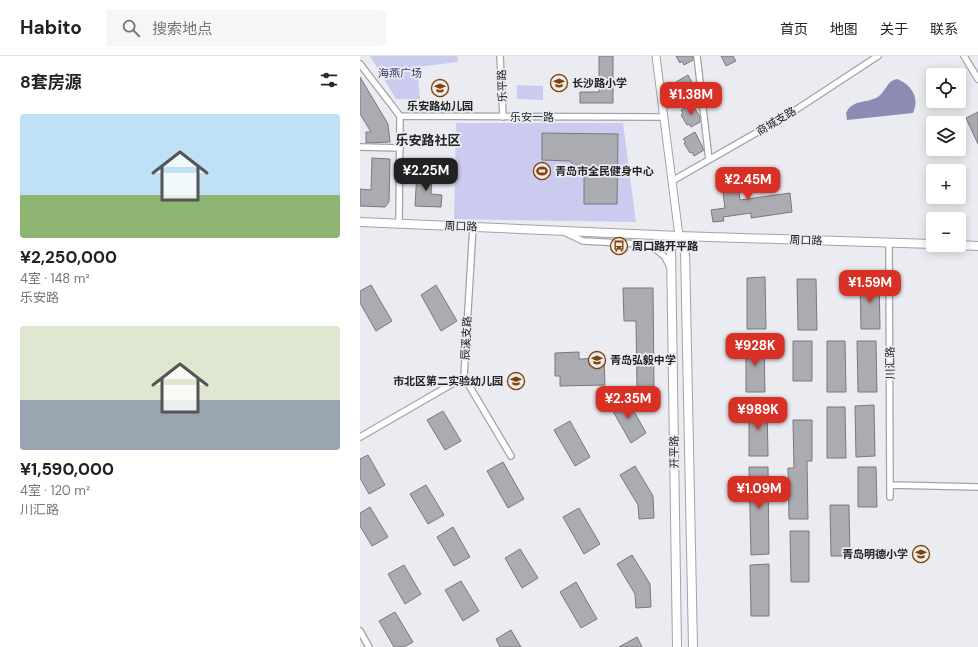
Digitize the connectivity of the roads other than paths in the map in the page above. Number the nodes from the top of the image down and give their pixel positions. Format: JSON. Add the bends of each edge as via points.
{"nodes":[{"id":1,"x":500,"y":56,"type":"edge"},
{"id":2,"x":656,"y":56,"type":"edge"},
{"id":3,"x":697,"y":56,"type":"edge"},
{"id":4,"x":878,"y":56,"type":"edge"},
{"id":5,"x":964,"y":56,"type":"edge"},
{"id":6,"x":360,"y":64,"type":"edge"},
{"id":7,"x":978,"y":79,"type":"edge"},
{"id":8,"x":400,"y":116,"type":"junction"},
{"id":9,"x":503,"y":117,"type":"junction"},
{"id":10,"x":663,"y":117,"type":"junction"},
{"id":11,"x":360,"y":147,"type":"edge"},
{"id":12,"x":400,"y":148,"type":"junction"},
{"id":13,"x":709,"y":160,"type":"junction"},
{"id":14,"x":672,"y":181,"type":"junction"},
{"id":15,"x":360,"y":222,"type":"edge"},
{"id":16,"x":399,"y":223,"type":"junction"},
{"id":17,"x":473,"y":226,"type":"junction"},
{"id":18,"x":562,"y":231,"type":"junction"},
{"id":19,"x":679,"y":236,"type":"junction"},
{"id":20,"x":889,"y":242,"type":"junction"},
{"id":21,"x":926,"y":244,"type":"edge"},
{"id":22,"x":651,"y":245,"type":"junction"},
{"id":23,"x":966,"y":245,"type":"edge"},
{"id":24,"x":978,"y":246,"type":"edge"},
{"id":25,"x":671,"y":268,"type":"junction"},
{"id":26,"x":464,"y":377,"type":"junction"},
{"id":27,"x":360,"y":437,"type":"edge"},
{"id":28,"x":511,"y":456,"type":"dead end"},
{"id":29,"x":891,"y":485,"type":"junction"},
{"id":30,"x":978,"y":487,"type":"edge"},
{"id":31,"x":890,"y":497,"type":"dead end"},
{"id":32,"x":360,"y":631,"type":"edge"},
{"id":33,"x":370,"y":647,"type":"edge"},
{"id":34,"x":677,"y":647,"type":"edge"},
{"id":35,"x":693,"y":647,"type":"edge"}],
"edges":[{"from":1,"to":9,"type":"street","name":"乐平路"},
{"from":2,"to":10,"type":"street","name":"开平路"},
{"from":3,"to":13,"type":"street"},
{"from":4,"to":13,"type":"street","name":"商城支路","via":[[791,113]]},
{"from":5,"to":7,"type":"street"},
{"from":6,"to":8,"type":"street"},
{"from":8,"to":9,"type":"street","name":"乐安一路"},
{"from":8,"to":12,"type":"street"},
{"from":9,"to":10,"type":"street","name":"乐安一路"},
{"from":10,"to":14,"type":"street","name":"开平路"},
{"from":11,"to":12,"type":"street"},
{"from":12,"to":16,"type":"street"},
{"from":13,"to":14,"type":"street","name":"商城支路"},
{"from":14,"to":19,"type":"street","name":"开平路"},
{"from":15,"to":16,"type":"main road","name":"周口路"},
{"from":16,"to":17,"type":"main road","name":"周口路"},
{"from":17,"to":18,"type":"main road","name":"周口路"},
{"from":17,"to":26,"type":"street","name":"辰溪支路"},
{"from":18,"to":19,"type":"main road","name":"周口路"},
{"from":18,"to":22,"type":"street","name":"周口路","via":[[583,241]]},
{"from":19,"to":20,"type":"main road","name":"周口路"},
{"from":19,"to":22,"type":"street","name":"周口路","via":[[660,245]]},
{"from":19,"to":25,"type":"main road","name":"开平路","via":[[670,249]]},
{"from":19,"to":35,"type":"main road","name":"开平路","via":[[684,249]]},
{"from":20,"to":21,"type":"main road","name":"周口路"},
{"from":20,"to":29,"type":"street","name":"川汇路"},
{"from":22,"to":25,"type":"street","via":[[665,256]]},
{"from":23,"to":24,"type":"main road"},
{"from":25,"to":34,"type":"main road","name":"开平路"},
{"from":26,"to":27,"type":"street"},
{"from":26,"to":28,"type":"street"},
{"from":29,"to":30,"type":"street"},
{"from":29,"to":31,"type":"street","name":"川汇路"},
{"from":32,"to":33,"type":"street"}]}
